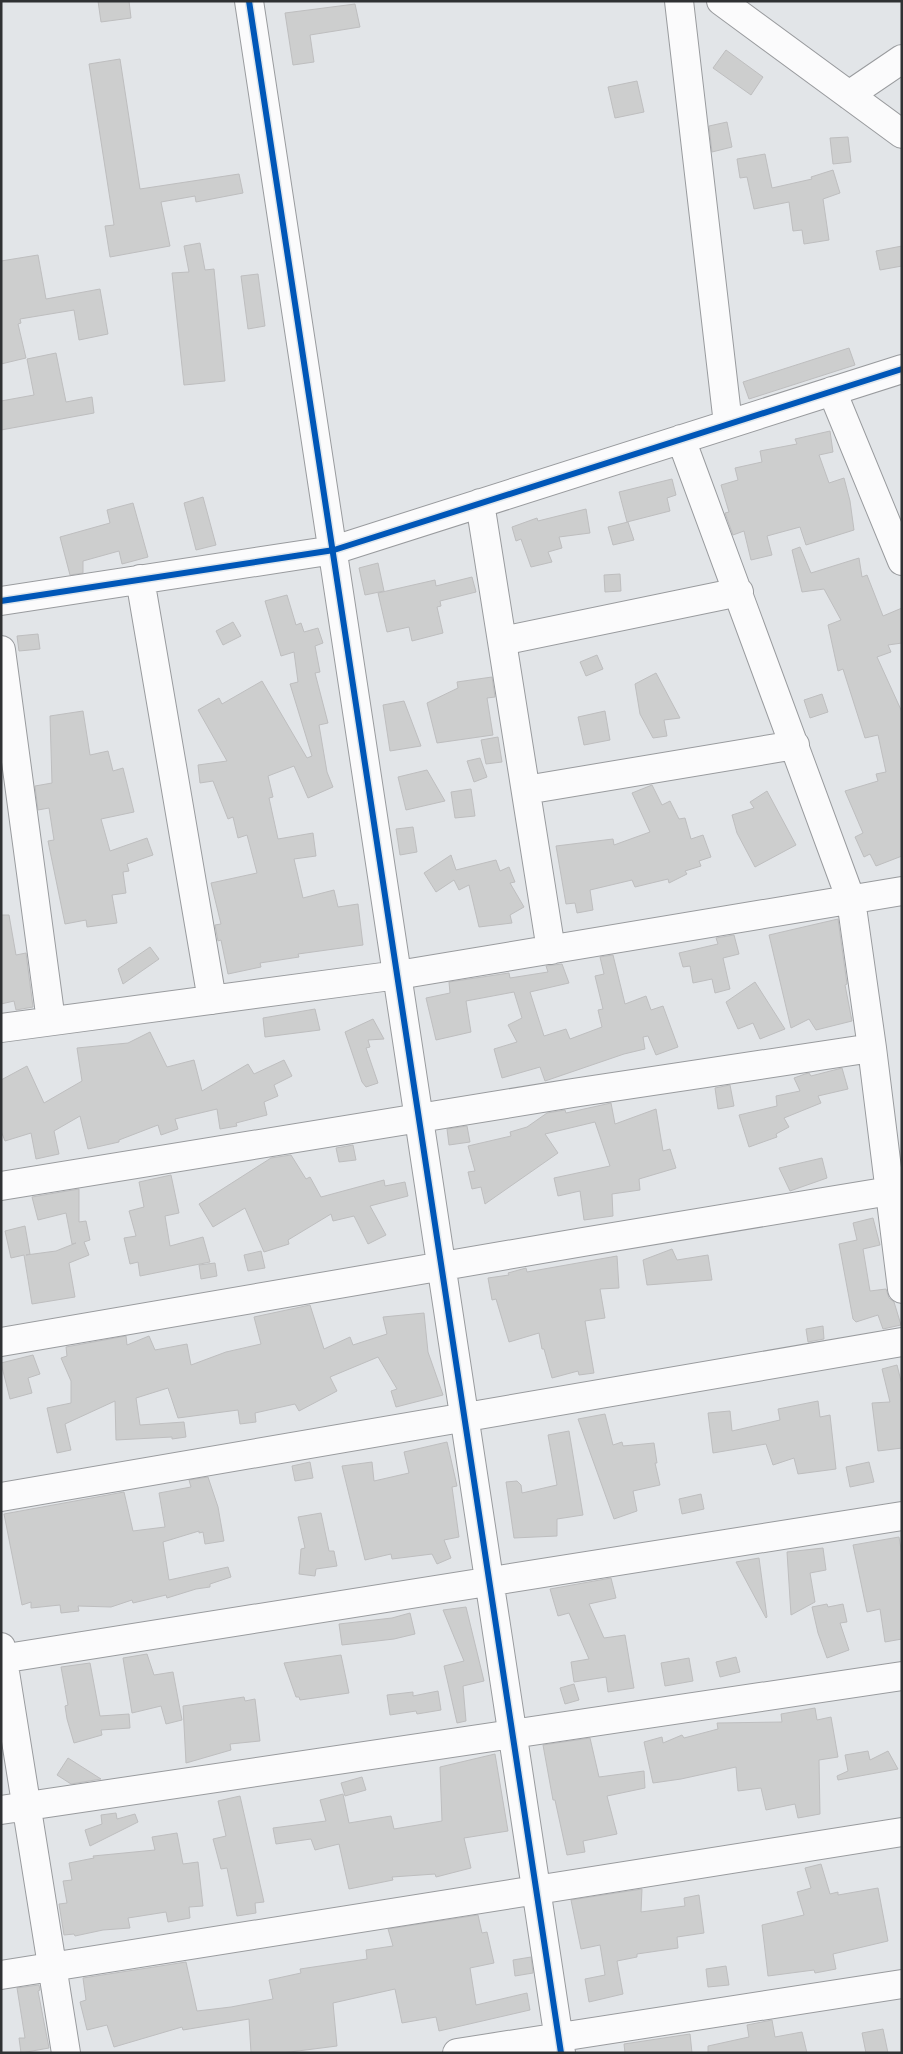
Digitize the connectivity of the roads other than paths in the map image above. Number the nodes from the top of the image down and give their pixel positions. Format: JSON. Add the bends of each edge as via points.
{"nodes":[{"id":1,"x":249,"y":1,"type":"edge"},
{"id":2,"x":679,"y":1,"type":"edge"},
{"id":3,"x":722,"y":1,"type":"edge"},
{"id":4,"x":902,"y":59,"type":"edge"},
{"id":5,"x":849,"y":95,"type":"junction"},
{"id":6,"x":902,"y":134,"type":"edge"},
{"id":7,"x":902,"y":369,"type":"edge"},
{"id":8,"x":832,"y":391,"type":"junction"},
{"id":9,"x":728,"y":424,"type":"junction"},
{"id":10,"x":681,"y":439,"type":"junction"},
{"id":11,"x":480,"y":503,"type":"junction"},
{"id":12,"x":334,"y":550,"type":"junction"},
{"id":13,"x":902,"y":561,"type":"edge"},
{"id":14,"x":140,"y":580,"type":"junction"},
{"id":15,"x":738,"y":592,"type":"junction"},
{"id":16,"x":1,"y":601,"type":"edge"},
{"id":17,"x":502,"y":641,"type":"junction"},
{"id":18,"x":1,"y":650,"type":"edge"},
{"id":19,"x":795,"y":745,"type":"junction"},
{"id":20,"x":526,"y":790,"type":"junction"},
{"id":21,"x":902,"y":892,"type":"edge"},
{"id":22,"x":851,"y":900,"type":"junction"},
{"id":23,"x":551,"y":950,"type":"junction"},
{"id":24,"x":398,"y":975,"type":"junction"},
{"id":25,"x":212,"y":1000,"type":"junction"},
{"id":26,"x":51,"y":1022,"type":"junction"},
{"id":27,"x":1,"y":1028,"type":"edge"},
{"id":28,"x":872,"y":1048,"type":"junction"},
{"id":29,"x":420,"y":1118,"type":"junction"},
{"id":30,"x":1,"y":1186,"type":"edge"},
{"id":31,"x":890,"y":1192,"type":"junction"},
{"id":32,"x":442,"y":1266,"type":"junction"},
{"id":33,"x":902,"y":1289,"type":"edge"},
{"id":34,"x":1,"y":1342,"type":"edge"},
{"id":35,"x":902,"y":1342,"type":"edge"},
{"id":36,"x":465,"y":1418,"type":"junction"},
{"id":37,"x":1,"y":1498,"type":"edge"},
{"id":38,"x":902,"y":1516,"type":"edge"},
{"id":39,"x":490,"y":1582,"type":"junction"},
{"id":40,"x":2,"y":1655,"type":"edge"},
{"id":41,"x":902,"y":1676,"type":"edge"},
{"id":42,"x":513,"y":1734,"type":"junction"},
{"id":43,"x":14,"y":1808,"type":"edge"},
{"id":44,"x":902,"y":1832,"type":"edge"},
{"id":45,"x":536,"y":1890,"type":"junction"},
{"id":46,"x":52,"y":1967,"type":"junction"},
{"id":47,"x":1,"y":1975,"type":"edge"},
{"id":48,"x":902,"y":1984,"type":"edge"},
{"id":49,"x":560,"y":2045,"type":"edge"},
{"id":50,"x":66,"y":2053,"type":"edge"},
{"id":51,"x":456,"y":2053,"type":"edge"}],
"edges":[{"from":1,"to":12,"type":"street"},
{"from":2,"to":9,"type":"street"},
{"from":3,"to":5,"type":"street"},
{"from":4,"to":5,"type":"street"},
{"from":5,"to":6,"type":"street"},
{"from":7,"to":8,"type":"street"},
{"from":8,"to":9,"type":"street"},
{"from":8,"to":13,"type":"street"},
{"from":9,"to":10,"type":"street"},
{"from":10,"to":11,"type":"street"},
{"from":10,"to":15,"type":"street"},
{"from":11,"to":12,"type":"street"},
{"from":11,"to":17,"type":"street"},
{"from":12,"to":14,"type":"street"},
{"from":12,"to":24,"type":"street"},
{"from":14,"to":16,"type":"street"},
{"from":14,"to":25,"type":"street"},
{"from":15,"to":17,"type":"street"},
{"from":15,"to":19,"type":"street"},
{"from":17,"to":20,"type":"street"},
{"from":18,"to":26,"type":"street"},
{"from":19,"to":20,"type":"street"},
{"from":19,"to":22,"type":"street"},
{"from":20,"to":23,"type":"street"},
{"from":21,"to":22,"type":"street"},
{"from":22,"to":23,"type":"street"},
{"from":22,"to":28,"type":"street"},
{"from":23,"to":24,"type":"street"},
{"from":24,"to":25,"type":"street"},
{"from":24,"to":29,"type":"street"},
{"from":25,"to":26,"type":"street"},
{"from":26,"to":27,"type":"street"},
{"from":28,"to":29,"type":"street"},
{"from":28,"to":31,"type":"street"},
{"from":29,"to":30,"type":"street"},
{"from":29,"to":32,"type":"street"},
{"from":31,"to":32,"type":"street"},
{"from":31,"to":33,"type":"street"},
{"from":32,"to":34,"type":"street"},
{"from":32,"to":36,"type":"street"},
{"from":35,"to":36,"type":"street"},
{"from":36,"to":37,"type":"street"},
{"from":36,"to":39,"type":"street"},
{"from":38,"to":39,"type":"street"},
{"from":39,"to":40,"type":"street"},
{"from":39,"to":42,"type":"street"},
{"from":40,"to":43,"type":"street"},
{"from":41,"to":42,"type":"street"},
{"from":42,"to":43,"type":"street"},
{"from":42,"to":45,"type":"street"},
{"from":43,"to":46,"type":"street"},
{"from":44,"to":45,"type":"street"},
{"from":45,"to":46,"type":"street"},
{"from":45,"to":49,"type":"street"},
{"from":46,"to":47,"type":"street"},
{"from":46,"to":50,"type":"street"},
{"from":48,"to":49,"type":"street"},
{"from":49,"to":51,"type":"street"}]}
